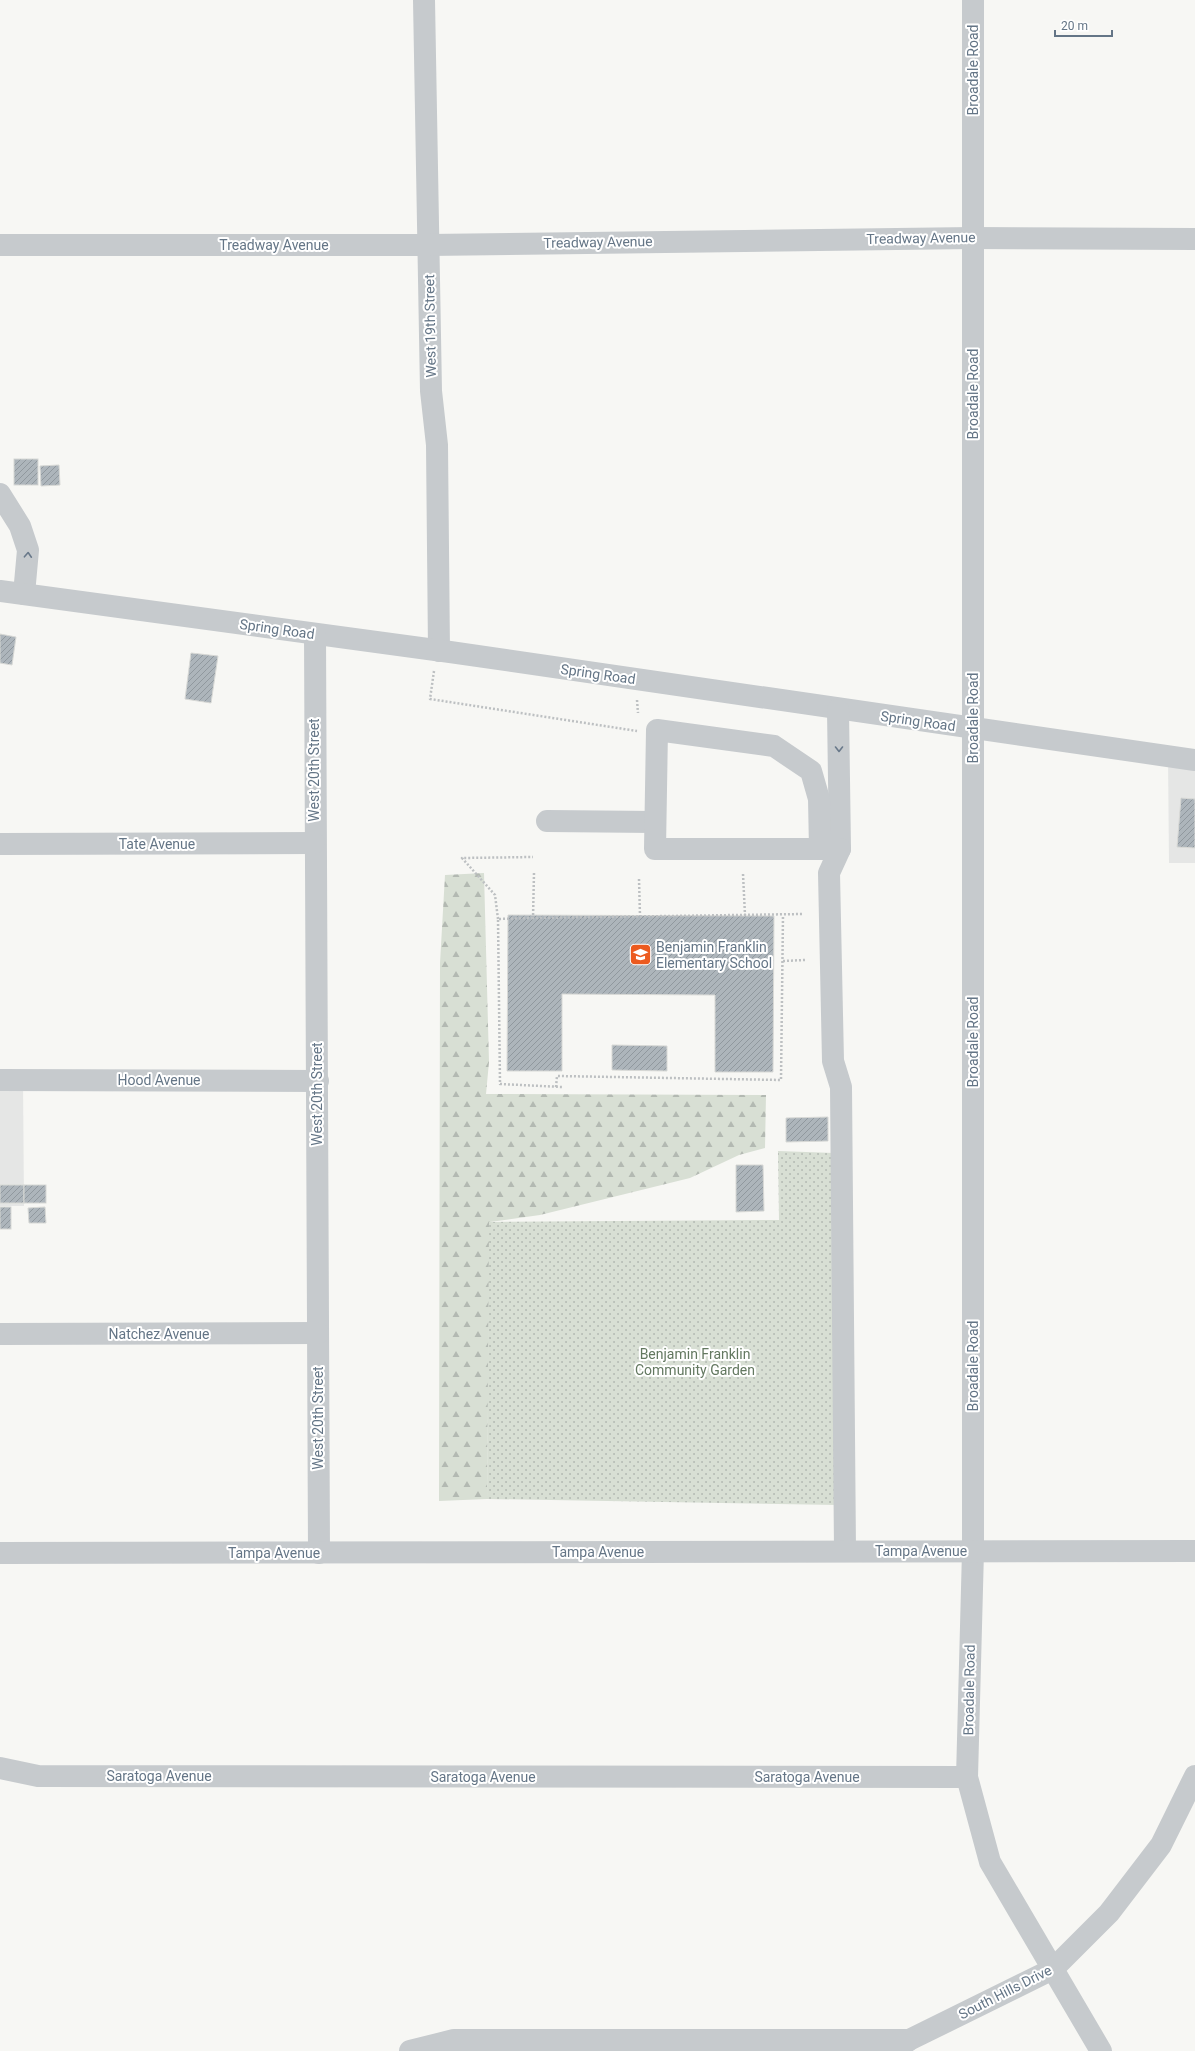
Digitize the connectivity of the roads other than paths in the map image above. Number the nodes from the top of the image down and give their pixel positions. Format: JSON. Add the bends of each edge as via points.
{"nodes":[{"id":1,"x":424,"y":0,"type":"edge"},
{"id":2,"x":973,"y":0,"type":"edge"},
{"id":3,"x":973,"y":238,"type":"junction"},
{"id":4,"x":1195,"y":239,"type":"edge"},
{"id":5,"x":0,"y":245,"type":"edge"},
{"id":6,"x":429,"y":245,"type":"junction"},
{"id":7,"x":0,"y":494,"type":"edge"},
{"id":8,"x":0,"y":590,"type":"edge"},
{"id":9,"x":24,"y":594,"type":"junction"},
{"id":10,"x":315,"y":634,"type":"junction"},
{"id":11,"x":437,"y":661,"type":"junction"},
{"id":12,"x":838,"y":710,"type":"junction"},
{"id":13,"x":973,"y":729,"type":"junction"},
{"id":14,"x":1195,"y":760,"type":"edge"},
{"id":15,"x":547,"y":821,"type":"dead end"},
{"id":16,"x":655,"y":822,"type":"junction"},
{"id":17,"x":314,"y":843,"type":"junction"},
{"id":18,"x":0,"y":844,"type":"edge"},
{"id":19,"x":830,"y":849,"type":"junction"},
{"id":20,"x":0,"y":1080,"type":"edge"},
{"id":21,"x":318,"y":1081,"type":"junction"},
{"id":22,"x":318,"y":1333,"type":"junction"},
{"id":23,"x":0,"y":1334,"type":"edge"},
{"id":24,"x":845,"y":1551,"type":"junction"},
{"id":25,"x":973,"y":1551,"type":"junction"},
{"id":26,"x":1195,"y":1551,"type":"edge"},
{"id":27,"x":0,"y":1554,"type":"edge"},
{"id":28,"x":319,"y":1554,"type":"junction"},
{"id":29,"x":0,"y":1768,"type":"edge"},
{"id":30,"x":1195,"y":1776,"type":"edge"},
{"id":31,"x":967,"y":1777,"type":"junction"},
{"id":32,"x":1053,"y":1969,"type":"junction"},
{"id":33,"x":774,"y":2045,"type":"edge"},
{"id":34,"x":901,"y":2045,"type":"edge"},
{"id":35,"x":410,"y":2051,"type":"edge"},
{"id":36,"x":1101,"y":2051,"type":"edge"}],
"edges":[{"from":1,"to":6,"type":"street","name":"West 19th Street"},
{"from":2,"to":3,"type":"street","name":"Broadale Road"},
{"from":3,"to":4,"type":"street","name":"Treadway Avenue"},
{"from":3,"to":6,"type":"street","name":"Treadway Avenue"},
{"from":3,"to":13,"type":"street","name":"Broadale Road"},
{"from":5,"to":6,"type":"street","name":"Treadway Avenue"},
{"from":6,"to":11,"type":"street","name":"West 19th Street","via":[[431,391],[437,444]]},
{"from":9,"to":7,"type":"street","one_way":true,"via":[[28,550],[20,526]]},
{"from":8,"to":9,"type":"street","name":"Spring Road"},
{"from":9,"to":10,"type":"street","name":"Spring Road"},
{"from":10,"to":11,"type":"street","name":"Spring Road"},
{"from":10,"to":17,"type":"street","name":"West 20th Street"},
{"from":11,"to":12,"type":"street","name":"Spring Road"},
{"from":12,"to":13,"type":"street","name":"Spring Road"},
{"from":12,"to":19,"type":"street","one_way":true},
{"from":13,"to":14,"type":"street","name":"Spring Road"},
{"from":13,"to":25,"type":"street","name":"Broadale Road"},
{"from":15,"to":16,"type":"street"},
{"from":16,"to":19,"type":"street","via":[[655,849]]},
{"from":16,"to":19,"type":"street","via":[[658,730],[774,746],[811,771]]},
{"from":17,"to":18,"type":"street","name":"Tate Avenue"},
{"from":17,"to":21,"type":"street","name":"West 20th Street"},
{"from":19,"to":24,"type":"street","via":[[833,1061],[842,1087]]},
{"from":20,"to":21,"type":"street","name":"Hood Avenue"},
{"from":21,"to":22,"type":"street","name":"West 20th Street"},
{"from":22,"to":23,"type":"street","name":"Natchez Avenue"},
{"from":22,"to":28,"type":"street","name":"West 20th Street"},
{"from":24,"to":25,"type":"street","name":"Tampa Avenue"},
{"from":24,"to":28,"type":"street","name":"Tampa Avenue"},
{"from":25,"to":26,"type":"street","name":"Tampa Avenue"},
{"from":25,"to":31,"type":"street","name":"Broadale Road"},
{"from":27,"to":28,"type":"street","name":"Tampa Avenue"},
{"from":29,"to":31,"type":"street","name":"Saratoga Avenue","via":[[38,1776]]},
{"from":30,"to":32,"type":"street","name":"South Hills Drive","via":[[1161,1845],[1110,1913]]},
{"from":31,"to":32,"type":"street","name":"Broadale Road","via":[[990,1862]]},
{"from":32,"to":34,"type":"street","name":"South Hills Drive"},
{"from":32,"to":36,"type":"street","name":"Broadale Road"},
{"from":33,"to":34,"type":"street"},
{"from":33,"to":35,"type":"street","via":[[454,2040]]}]}
